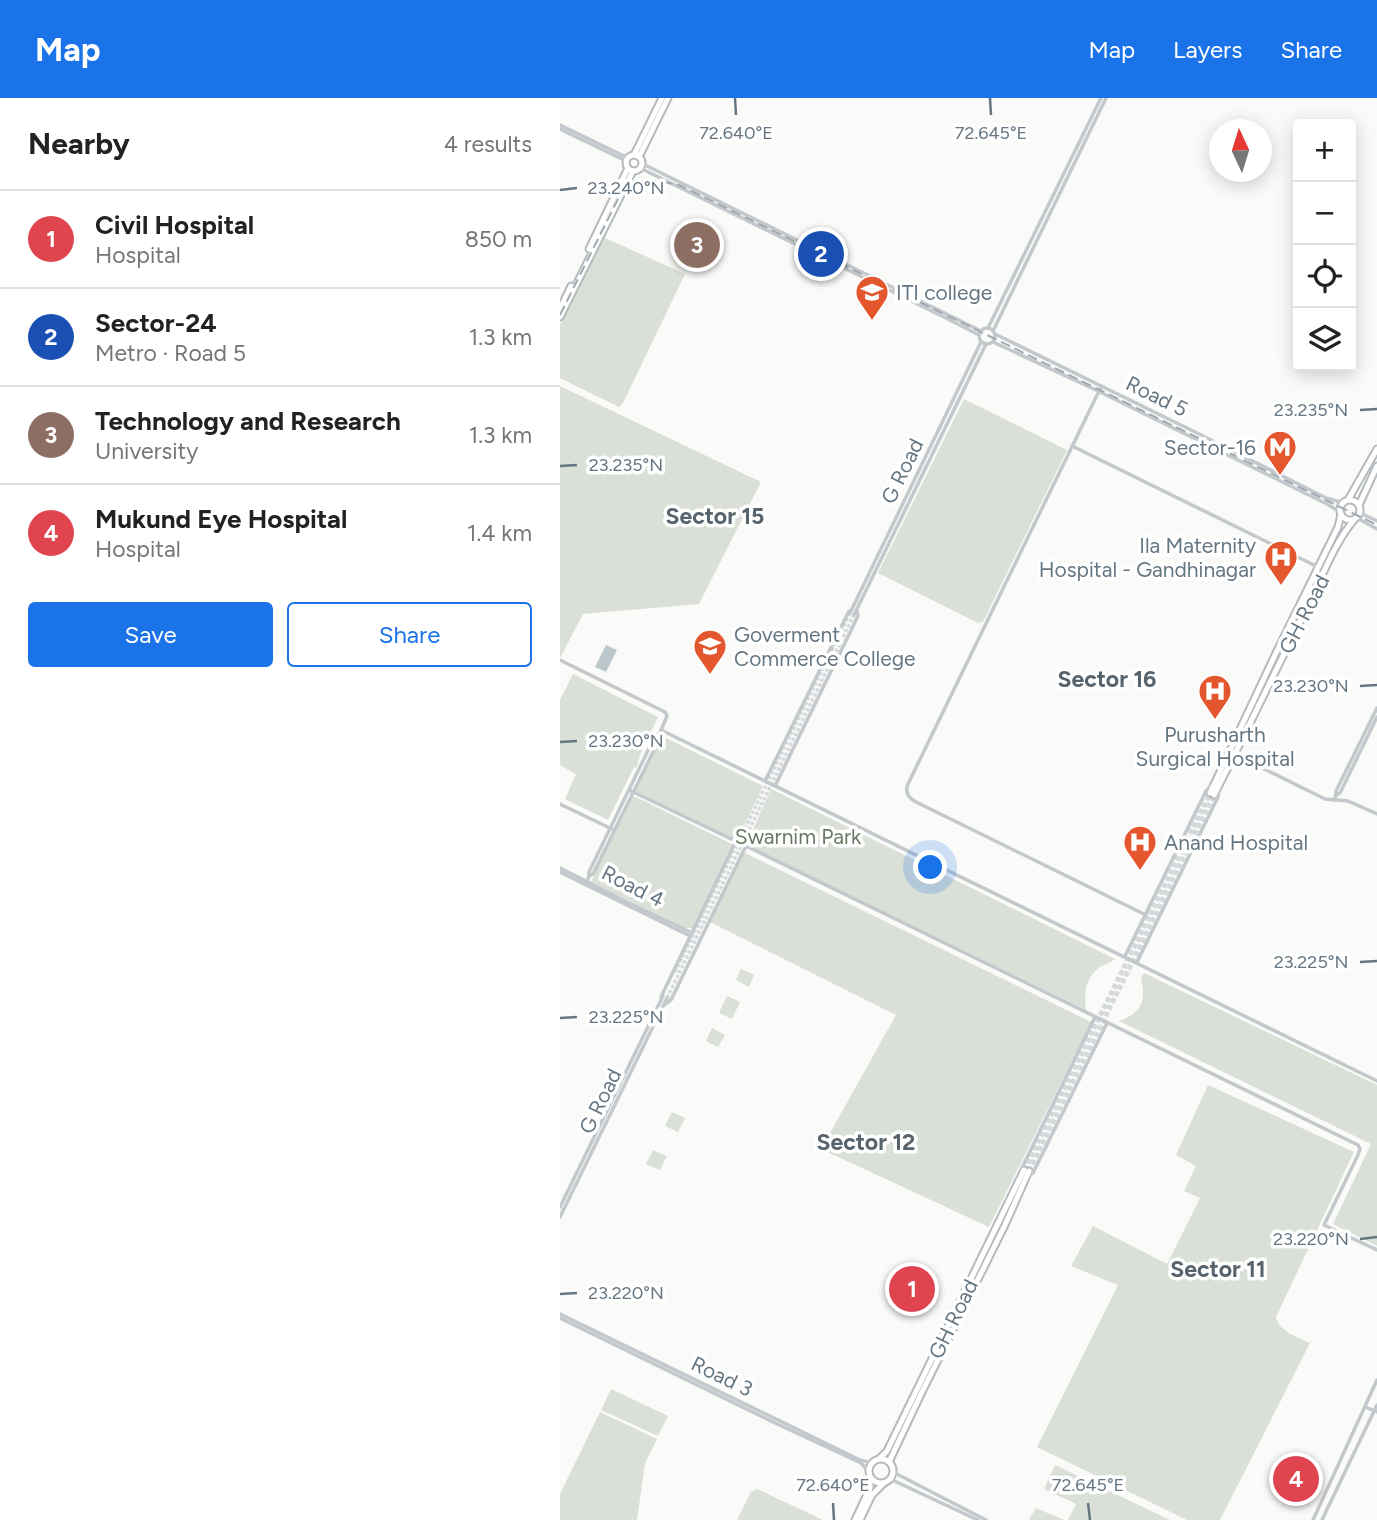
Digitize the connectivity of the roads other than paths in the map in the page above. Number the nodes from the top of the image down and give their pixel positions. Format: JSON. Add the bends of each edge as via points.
{"nodes":[{"id":1,"x":662,"y":98,"type":"edge"},
{"id":2,"x":668,"y":98,"type":"edge"},
{"id":3,"x":1104,"y":98,"type":"edge"},
{"id":4,"x":560,"y":127,"type":"edge"},
{"id":5,"x":633,"y":163,"type":"junction"},
{"id":6,"x":560,"y":309,"type":"edge"},
{"id":7,"x":560,"y":317,"type":"edge"},
{"id":8,"x":992,"y":331,"type":"junction"},
{"id":9,"x":979,"y":333,"type":"junction"},
{"id":10,"x":993,"y":342,"type":"junction"},
{"id":11,"x":984,"y":343,"type":"junction"},
{"id":12,"x":1100,"y":389,"type":"junction"},
{"id":13,"x":1072,"y":446,"type":"junction"},
{"id":14,"x":1377,"y":450,"type":"edge"},
{"id":15,"x":1377,"y":466,"type":"edge"},
{"id":16,"x":1346,"y":502,"type":"junction"},
{"id":17,"x":1359,"y":505,"type":"junction"},
{"id":18,"x":1340,"y":513,"type":"junction"},
{"id":19,"x":1357,"y":517,"type":"junction"},
{"id":20,"x":1377,"y":521,"type":"edge"},
{"id":21,"x":1377,"y":529,"type":"edge"},
{"id":22,"x":1318,"y":567,"type":"junction"},
{"id":23,"x":1325,"y":570,"type":"junction"},
{"id":24,"x":855,"y":608,"type":"junction"},
{"id":25,"x":852,"y":614,"type":"tunnel mouth"},
{"id":26,"x":560,"y":660,"type":"edge"},
{"id":27,"x":1377,"y":708,"type":"edge"},
{"id":28,"x":1377,"y":717,"type":"edge"},
{"id":29,"x":661,"y":731,"type":"junction"},
{"id":30,"x":1232,"y":753,"type":"junction"},
{"id":31,"x":765,"y":781,"type":"junction"},
{"id":32,"x":1217,"y":783,"type":"junction"},
{"id":33,"x":775,"y":786,"type":"junction"},
{"id":34,"x":631,"y":791,"type":"junction"},
{"id":35,"x":1212,"y":794,"type":"tunnel mouth"},
{"id":36,"x":1335,"y":797,"type":"junction"},
{"id":37,"x":560,"y":804,"type":"edge"},
{"id":38,"x":1377,"y":814,"type":"edge"},
{"id":39,"x":612,"y":830,"type":"junction"},
{"id":40,"x":736,"y":841,"type":"junction"},
{"id":41,"x":746,"y":846,"type":"junction"},
{"id":42,"x":560,"y":870,"type":"edge"},
{"id":43,"x":587,"y":880,"type":"junction"},
{"id":44,"x":1146,"y":915,"type":"junction"},
{"id":45,"x":691,"y":934,"type":"junction"},
{"id":46,"x":1125,"y":957,"type":"junction"},
{"id":47,"x":1136,"y":962,"type":"junction"},
{"id":48,"x":665,"y":997,"type":"tunnel mouth"},
{"id":49,"x":662,"y":1004,"type":"junction"},
{"id":50,"x":1095,"y":1017,"type":"junction"},
{"id":51,"x":1107,"y":1023,"type":"junction"},
{"id":52,"x":1377,"y":1081,"type":"edge"},
{"id":53,"x":1025,"y":1173,"type":"junction"},
{"id":54,"x":560,"y":1207,"type":"edge"},
{"id":55,"x":560,"y":1217,"type":"edge"},
{"id":56,"x":1377,"y":1250,"type":"edge"},
{"id":57,"x":560,"y":1316,"type":"edge"},
{"id":58,"x":1377,"y":1380,"type":"edge"},
{"id":59,"x":1365,"y":1405,"type":"junction"},
{"id":60,"x":1376,"y":1408,"type":"edge"},
{"id":61,"x":876,"y":1461,"type":"junction"},
{"id":62,"x":889,"y":1462,"type":"junction"},
{"id":63,"x":893,"y":1472,"type":"junction"},
{"id":64,"x":869,"y":1474,"type":"junction"},
{"id":65,"x":890,"y":1479,"type":"junction"},
{"id":66,"x":884,"y":1483,"type":"junction"},
{"id":67,"x":858,"y":1520,"type":"edge"},
{"id":68,"x":978,"y":1520,"type":"edge"},
{"id":69,"x":986,"y":1520,"type":"edge"},
{"id":70,"x":1313,"y":1520,"type":"edge"},
{"id":71,"x":1322,"y":1520,"type":"edge"}],
"edges":[{"from":1,"to":5,"type":"main road"},
{"from":2,"to":5,"type":"main road"},
{"from":3,"to":8,"type":"street"},
{"from":4,"to":5,"type":"street"},
{"from":5,"to":6,"type":"main road"},
{"from":5,"to":7,"type":"main road"},
{"from":5,"to":9,"type":"street"},
{"from":8,"to":9,"type":"street"},
{"from":8,"to":10,"type":"street"},
{"from":8,"to":12,"type":"street","name":"Road 5"},
{"from":9,"to":11,"type":"street"},
{"from":10,"to":11,"type":"street"},
{"from":10,"to":12,"type":"street","name":"Road 5"},
{"from":11,"to":24,"type":"street","name":"G Road"},
{"from":12,"to":13,"type":"street"},
{"from":12,"to":16,"type":"street","name":"Road 5","via":[[1325,498]]},
{"from":12,"to":18,"type":"street","name":"Road 5"},
{"from":13,"to":22,"type":"street"},
{"from":13,"to":44,"type":"street","via":[[906,792],[918,803]]},
{"from":14,"to":16,"type":"main road"},
{"from":15,"to":17,"type":"main road"},
{"from":16,"to":17,"type":"main road"},
{"from":16,"to":18,"type":"main road"},
{"from":17,"to":19,"type":"main road"},
{"from":18,"to":19,"type":"main road","via":[[1344,519]]},
{"from":18,"to":22,"type":"main road","name":"GH Road"},
{"from":19,"to":20,"type":"street"},
{"from":19,"to":21,"type":"street"},
{"from":19,"to":23,"type":"main road","name":"GH Road"},
{"from":22,"to":23,"type":"street"},
{"from":22,"to":30,"type":"main road","name":"GH Road"},
{"from":23,"to":30,"type":"main road","name":"GH Road"},
{"from":24,"to":25,"type":"street","name":"G Road"},
{"from":24,"to":31,"type":"street","via":[[848,613]]},
{"from":24,"to":33,"type":"street","via":[[858,616]]},
{"from":26,"to":29,"type":"street","via":[[665,712]]},
{"from":27,"to":36,"type":"street"},
{"from":28,"to":36,"type":"street"},
{"from":29,"to":31,"type":"street"},
{"from":29,"to":34,"type":"street"},
{"from":30,"to":32,"type":"main road","name":"GH Road"},
{"from":30,"to":36,"type":"street","via":[[1320,797]]},
{"from":31,"to":33,"type":"street"},
{"from":32,"to":35,"type":"main road","name":"GH Road"},
{"from":32,"to":44,"type":"street","via":[[1206,792]]},
{"from":32,"to":47,"type":"street","via":[[1218,797]]},
{"from":33,"to":46,"type":"street"},
{"from":34,"to":39,"type":"street"},
{"from":34,"to":40,"type":"street"},
{"from":36,"to":38,"type":"street"},
{"from":37,"to":39,"type":"street"},
{"from":39,"to":43,"type":"street"},
{"from":40,"to":41,"type":"street"},
{"from":40,"to":45,"type":"street"},
{"from":41,"to":49,"type":"street","via":[[671,1000]]},
{"from":41,"to":50,"type":"street"},
{"from":42,"to":43,"type":"street","name":"Road 4"},
{"from":43,"to":45,"type":"street","name":"Road 4"},
{"from":44,"to":46,"type":"street"},
{"from":45,"to":49,"type":"street"},
{"from":46,"to":47,"type":"street"},
{"from":47,"to":52,"type":"street"},
{"from":48,"to":49,"type":"street","name":"G Road"},
{"from":49,"to":54,"type":"street","name":"G Road"},
{"from":49,"to":55,"type":"street","name":"G Road"},
{"from":50,"to":51,"type":"street"},
{"from":50,"to":53,"type":"street","via":[[1021,1170]]},
{"from":51,"to":53,"type":"street","via":[[1033,1173]]},
{"from":51,"to":56,"type":"street","via":[[1358,1145],[1358,1155],[1324,1225]]},
{"from":53,"to":61,"type":"main road","name":"GH Road","via":[[887,1451]]},
{"from":53,"to":62,"type":"main road","name":"GH Road","via":[[1005,1226]]},
{"from":57,"to":61,"type":"street","name":"Road 3","via":[[860,1460]]},
{"from":57,"to":64,"type":"street","name":"Road 3","via":[[861,1463]]},
{"from":58,"to":59,"type":"street"},
{"from":59,"to":60,"type":"street"},
{"from":59,"to":70,"type":"street"},
{"from":60,"to":71,"type":"street"},
{"from":61,"to":62,"type":"main road"},
{"from":61,"to":64,"type":"main road"},
{"from":62,"to":63,"type":"main road"},
{"from":63,"to":65,"type":"main road"},
{"from":63,"to":69,"type":"street"},
{"from":64,"to":66,"type":"main road"},
{"from":64,"to":67,"type":"main road","via":[[870,1488]]},
{"from":65,"to":66,"type":"main road"},
{"from":65,"to":68,"type":"street"},
{"from":66,"to":67,"type":"main road"}]}
